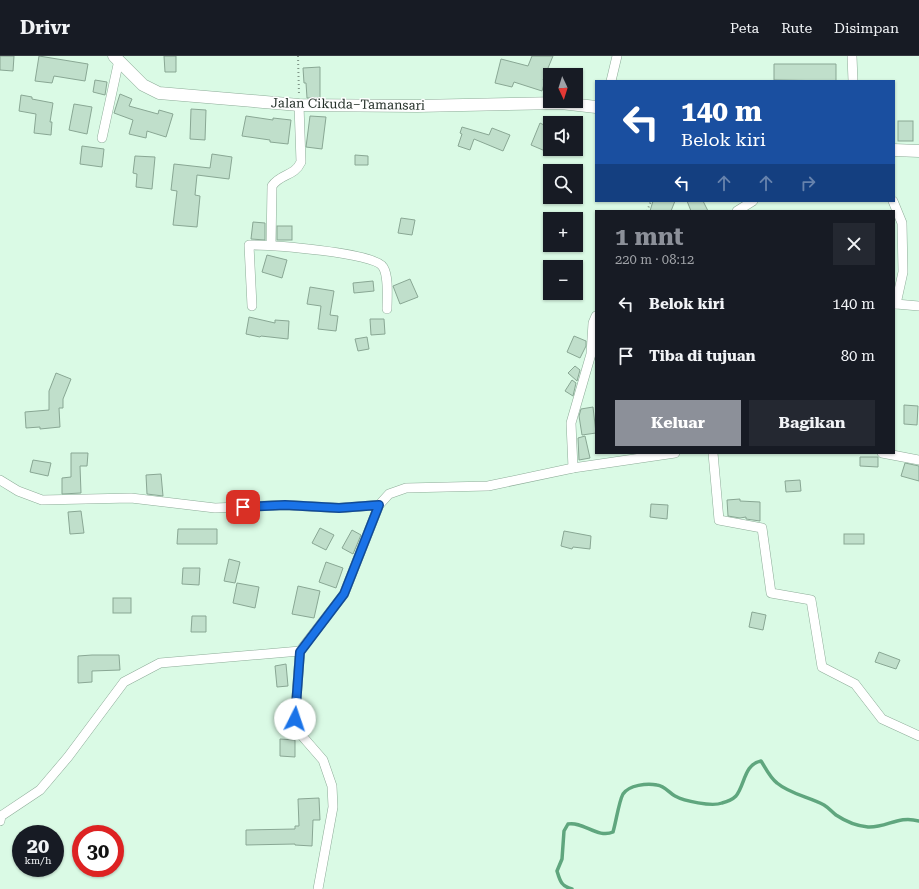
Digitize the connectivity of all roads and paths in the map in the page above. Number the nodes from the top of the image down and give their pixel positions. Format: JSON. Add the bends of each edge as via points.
{"nodes":[{"id":1,"x":298,"y":56,"type":"edge"},
{"id":2,"x":617,"y":56,"type":"edge"},
{"id":3,"x":852,"y":56,"type":"edge"},
{"id":4,"x":117,"y":58,"type":"edge"},
{"id":5,"x":611,"y":80,"type":"edge"},
{"id":6,"x":853,"y":80,"type":"edge"},
{"id":7,"x":299,"y":105,"type":"junction"},
{"id":8,"x":595,"y":107,"type":"edge"},
{"id":9,"x":102,"y":138,"type":"dead end"},
{"id":10,"x":895,"y":150,"type":"edge"},
{"id":11,"x":919,"y":151,"type":"edge"},
{"id":12,"x":751,"y":202,"type":"edge"},
{"id":13,"x":893,"y":202,"type":"edge"},
{"id":14,"x":738,"y":210,"type":"edge"},
{"id":15,"x":272,"y":245,"type":"junction"},
{"id":16,"x":895,"y":304,"type":"edge"},
{"id":17,"x":252,"y":306,"type":"dead end"},
{"id":18,"x":919,"y":306,"type":"edge"},
{"id":19,"x":387,"y":309,"type":"dead end"},
{"id":20,"x":595,"y":318,"type":"edge"},
{"id":21,"x":668,"y":454,"type":"edge"},
{"id":22,"x":713,"y":454,"type":"edge"},
{"id":23,"x":887,"y":454,"type":"edge"},
{"id":24,"x":919,"y":460,"type":"edge"},
{"id":25,"x":573,"y":468,"type":"junction"},
{"id":26,"x":0,"y":480,"type":"edge"},
{"id":27,"x":379,"y":505,"type":"junction"},
{"id":28,"x":300,"y":652,"type":"junction"},
{"id":29,"x":919,"y":736,"type":"edge"},
{"id":30,"x":0,"y":821,"type":"edge"},
{"id":31,"x":318,"y":889,"type":"edge"}],
"edges":[{"from":1,"to":7,"type":"path"},
{"from":2,"to":5,"type":"street"},
{"from":3,"to":6,"type":"street"},
{"from":4,"to":7,"type":"street","name":"Jalan Cikuda–Tamansari","via":[[143,85],[159,93]]},
{"from":4,"to":9,"type":"street"},
{"from":7,"to":8,"type":"street","name":"Jalan Cikuda–Tamansari","via":[[561,103]]},
{"from":7,"to":15,"type":"street","via":[[301,162],[298,170],[275,181],[272,186]]},
{"from":10,"to":11,"type":"street"},
{"from":12,"to":14,"type":"street"},
{"from":13,"to":16,"type":"street","via":[[902,223],[903,272]]},
{"from":15,"to":17,"type":"street","via":[[249,245]]},
{"from":15,"to":19,"type":"street","via":[[344,254],[381,264],[386,279]]},
{"from":16,"to":18,"type":"street"},
{"from":20,"to":25,"type":"street","via":[[590,354],[571,423]]},
{"from":21,"to":25,"type":"street"},
{"from":22,"to":29,"type":"street","via":[[719,520],[762,528],[771,593],[811,600],[822,667],[855,684],[882,719]]},
{"from":23,"to":24,"type":"street"},
{"from":25,"to":27,"type":"street","via":[[488,486],[406,488],[389,494]]},
{"from":26,"to":27,"type":"street","via":[[18,491],[42,500],[131,498],[215,508],[285,505],[339,508]]},
{"from":27,"to":28,"type":"street","via":[[344,594]]},
{"from":28,"to":30,"type":"street","via":[[160,663],[124,682],[40,790],[1,816]]},
{"from":28,"to":31,"type":"street","via":[[295,719],[303,737],[323,760],[332,786],[333,807]]}]}
